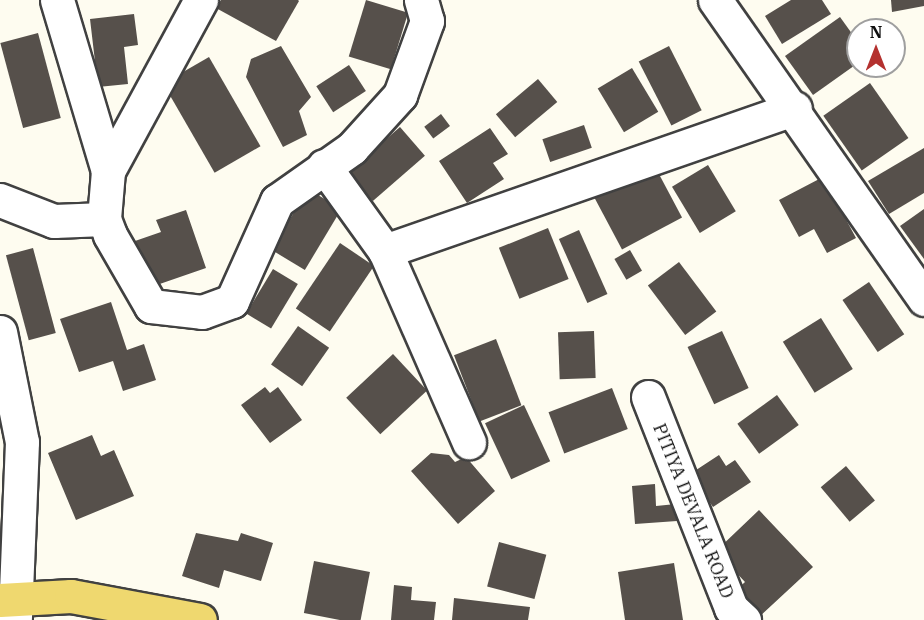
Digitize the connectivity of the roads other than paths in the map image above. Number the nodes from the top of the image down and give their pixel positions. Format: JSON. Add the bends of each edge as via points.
{"nodes":[{"id":1,"x":57,"y":0,"type":"edge"},
{"id":2,"x":201,"y":0,"type":"edge"},
{"id":3,"x":421,"y":0,"type":"edge"},
{"id":4,"x":715,"y":0,"type":"edge"},
{"id":5,"x":795,"y":108,"type":"junction"},
{"id":6,"x":324,"y":166,"type":"junction"},
{"id":7,"x":108,"y":171,"type":"junction"},
{"id":8,"x":0,"y":200,"type":"edge"},
{"id":9,"x":104,"y":219,"type":"junction"},
{"id":10,"x":385,"y":251,"type":"junction"},
{"id":11,"x":924,"y":299,"type":"edge"},
{"id":12,"x":0,"y":332,"type":"edge"},
{"id":13,"x":648,"y":397,"type":"dead end"},
{"id":14,"x":9,"y":413,"type":"edge"},
{"id":15,"x":469,"y":442,"type":"dead end"},
{"id":16,"x":10,"y":605,"type":"edge"},
{"id":17,"x":200,"y":620,"type":"edge"},
{"id":18,"x":744,"y":620,"type":"edge"}],
"edges":[{"from":1,"to":7,"type":"street"},
{"from":2,"to":7,"type":"street"},
{"from":3,"to":6,"type":"street","via":[[428,21],[400,94],[352,148]]},
{"from":4,"to":5,"type":"street"},
{"from":5,"to":10,"type":"street"},
{"from":5,"to":11,"type":"street"},
{"from":6,"to":9,"type":"street","via":[[277,201],[232,301],[202,312],[151,306]]},
{"from":6,"to":10,"type":"street"},
{"from":7,"to":9,"type":"street"},
{"from":8,"to":9,"type":"street","via":[[54,221]]},
{"from":10,"to":15,"type":"street"},
{"from":12,"to":14,"type":"street"},
{"from":13,"to":18,"type":"street","name":"PITIYA DEVALA ROAD","via":[[731,608]]},
{"from":14,"to":16,"type":"street","via":[[23,516]]},
{"from":16,"to":17,"type":"main road","via":[[71,596]]}]}
